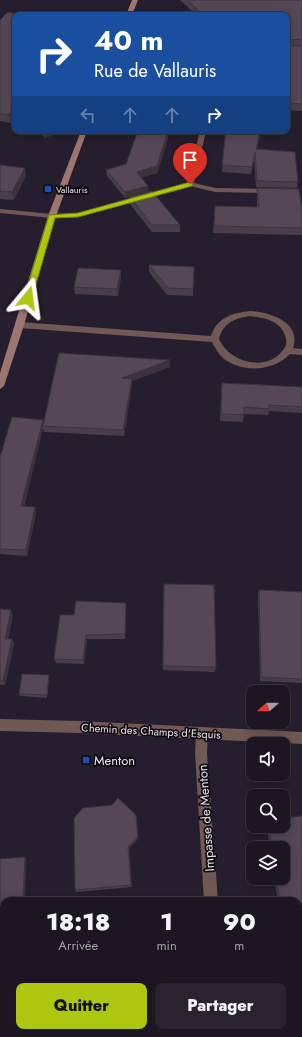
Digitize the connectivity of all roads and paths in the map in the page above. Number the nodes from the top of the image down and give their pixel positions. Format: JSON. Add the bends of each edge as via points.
{"nodes":[{"id":1,"x":135,"y":0,"type":"edge"},
{"id":2,"x":130,"y":12,"type":"edge"},
{"id":3,"x":83,"y":134,"type":"edge"},
{"id":4,"x":202,"y":134,"type":"edge"},
{"id":5,"x":190,"y":184,"type":"junction"},
{"id":6,"x":276,"y":192,"type":"edge"},
{"id":7,"x":0,"y":211,"type":"edge"},
{"id":8,"x":52,"y":216,"type":"junction"},
{"id":9,"x":20,"y":325,"type":"junction"},
{"id":10,"x":215,"y":339,"type":"junction"},
{"id":11,"x":288,"y":351,"type":"junction"},
{"id":12,"x":302,"y":352,"type":"edge"},
{"id":13,"x":0,"y":386,"type":"edge"},
{"id":14,"x":0,"y":725,"type":"edge"},
{"id":15,"x":202,"y":734,"type":"junction"},
{"id":16,"x":302,"y":738,"type":"edge"},
{"id":17,"x":211,"y":897,"type":"edge"}],
"edges":[{"from":1,"to":2,"type":"main road"},
{"from":3,"to":8,"type":"main road"},
{"from":4,"to":5,"type":"street"},
{"from":5,"to":6,"type":"street","via":[[215,190]]},
{"from":5,"to":8,"type":"street","via":[[78,215]]},
{"from":7,"to":8,"type":"street"},
{"from":8,"to":9,"type":"main road"},
{"from":9,"to":10,"type":"street"},
{"from":9,"to":13,"type":"main road"},
{"from":10,"to":11,"type":"street","via":[[228,357],[246,364],[266,365],[278,360]]},
{"from":10,"to":11,"type":"street","via":[[218,328],[230,317],[261,314],[282,323],[288,331],[291,342]]},
{"from":11,"to":12,"type":"street"},
{"from":14,"to":15,"type":"street","name":"Chemin des Champs d'Esquis"},
{"from":15,"to":16,"type":"street","name":"Chemin des Champs d'Esquis"},
{"from":15,"to":17,"type":"street","name":"Impasse de Menton","via":[[201,753]]}]}
